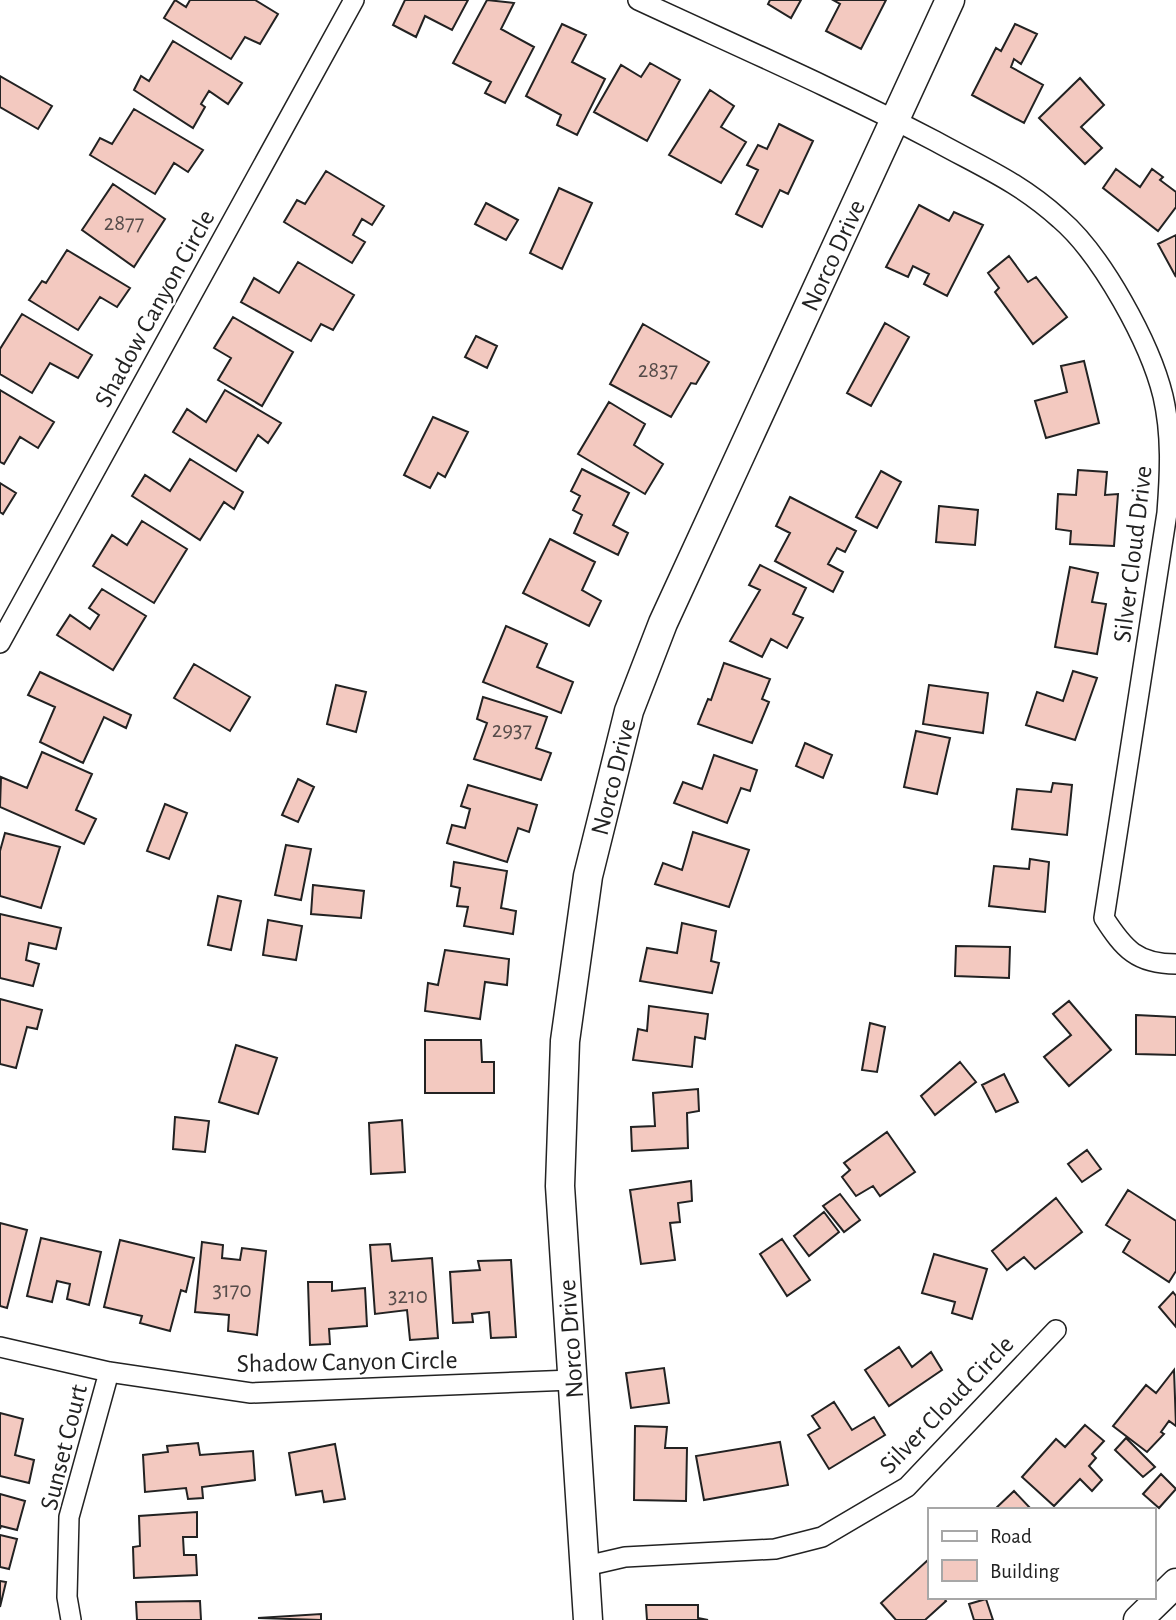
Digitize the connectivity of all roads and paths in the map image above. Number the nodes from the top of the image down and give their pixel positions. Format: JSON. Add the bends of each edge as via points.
{"nodes":[{"id":1,"x":354,"y":0,"type":"edge"},
{"id":2,"x":638,"y":0,"type":"edge"},
{"id":3,"x":950,"y":0,"type":"edge"},
{"id":4,"x":894,"y":118,"type":"junction"},
{"id":5,"x":0,"y":643,"type":"edge"},
{"id":6,"x":1176,"y":964,"type":"edge"},
{"id":7,"x":1056,"y":1329,"type":"dead end"},
{"id":8,"x":0,"y":1347,"type":"edge"},
{"id":9,"x":109,"y":1372,"type":"junction"},
{"id":10,"x":572,"y":1380,"type":"junction"},
{"id":11,"x":586,"y":1566,"type":"junction"},
{"id":12,"x":1176,"y":1583,"type":"edge"},
{"id":13,"x":71,"y":1620,"type":"edge"},
{"id":14,"x":588,"y":1620,"type":"edge"},
{"id":15,"x":1138,"y":1620,"type":"edge"}],
"edges":[{"from":1,"to":5,"type":"street","name":"Shadow Canyon Circle"},
{"from":2,"to":4,"type":"street"},
{"from":3,"to":4,"type":"main road","name":"Norco Drive"},
{"from":4,"to":6,"type":"street","name":"Silver Cloud Drive","via":[[1009,178],[1063,220],[1106,274],[1138,333],[1163,396],[1171,457],[1167,513],[1104,918],[1122,946],[1152,964]]},
{"from":4,"to":10,"type":"main road","name":"Norco Drive","via":[[663,623],[629,711],[588,876],[565,1041],[560,1186]]},
{"from":7,"to":11,"type":"street","name":"Silver Cloud Circle","via":[[907,1488],[822,1537],[775,1549],[625,1557]]},
{"from":8,"to":9,"type":"street","name":"Shadow Canyon Circle"},
{"from":9,"to":10,"type":"street","name":"Shadow Canyon Circle","via":[[251,1393]]},
{"from":9,"to":13,"type":"street","name":"Sunset Court","via":[[69,1517],[67,1597]]},
{"from":10,"to":11,"type":"main road","name":"Norco Drive"},
{"from":11,"to":14,"type":"main road","name":"Norco Drive"},
{"from":12,"to":15,"type":"main road"}]}
